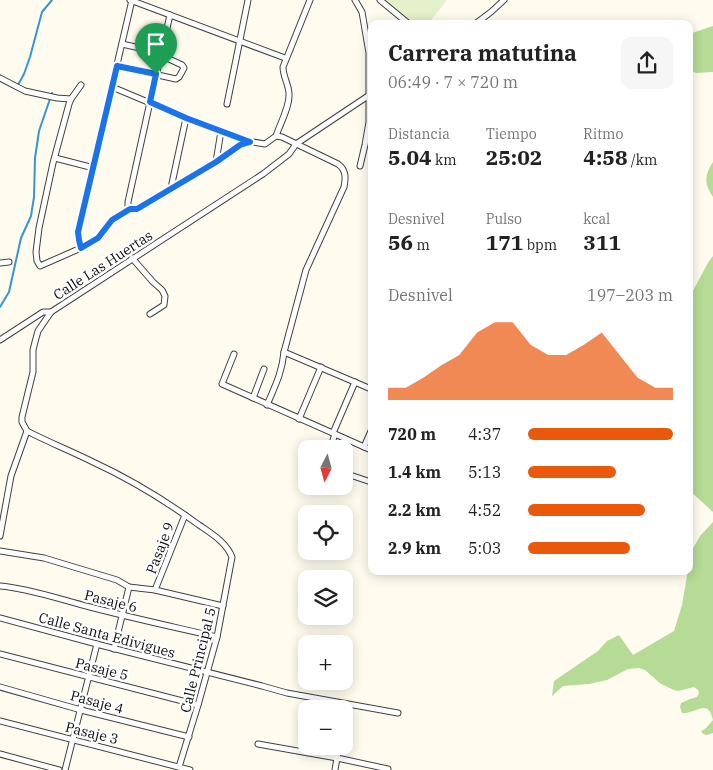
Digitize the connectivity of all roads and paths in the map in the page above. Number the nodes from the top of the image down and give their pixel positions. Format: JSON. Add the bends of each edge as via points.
{"nodes":[{"id":1,"x":131,"y":0,"type":"edge"},
{"id":2,"x":248,"y":0,"type":"edge"},
{"id":3,"x":310,"y":0,"type":"edge"},
{"id":4,"x":355,"y":0,"type":"edge"},
{"id":5,"x":380,"y":0,"type":"edge"},
{"id":6,"x":504,"y":0,"type":"edge"},
{"id":7,"x":170,"y":15,"type":"junction"},
{"id":8,"x":404,"y":20,"type":"edge"},
{"id":9,"x":480,"y":20,"type":"edge"},
{"id":10,"x":240,"y":41,"type":"junction"},
{"id":11,"x":122,"y":44,"type":"junction"},
{"id":12,"x":368,"y":48,"type":"edge"},
{"id":13,"x":161,"y":54,"type":"junction"},
{"id":14,"x":286,"y":58,"type":"junction"},
{"id":15,"x":117,"y":66,"type":"junction"},
{"id":16,"x":156,"y":74,"type":"junction"},
{"id":17,"x":0,"y":78,"type":"edge"},
{"id":18,"x":81,"y":85,"type":"dead end"},
{"id":19,"x":112,"y":87,"type":"junction"},
{"id":20,"x":368,"y":96,"type":"edge"},
{"id":21,"x":71,"y":99,"type":"junction"},
{"id":22,"x":150,"y":102,"type":"junction"},
{"id":23,"x":227,"y":104,"type":"dead end"},
{"id":24,"x":186,"y":118,"type":"junction"},
{"id":25,"x":368,"y":122,"type":"edge"},
{"id":26,"x":222,"y":131,"type":"junction"},
{"id":27,"x":276,"y":136,"type":"junction"},
{"id":28,"x":250,"y":142,"type":"junction"},
{"id":29,"x":296,"y":144,"type":"junction"},
{"id":30,"x":55,"y":158,"type":"junction"},
{"id":31,"x":216,"y":162,"type":"junction"},
{"id":32,"x":360,"y":166,"type":"dead end"},
{"id":33,"x":94,"y":168,"type":"junction"},
{"id":34,"x":171,"y":188,"type":"junction"},
{"id":35,"x":130,"y":209,"type":"junction"},
{"id":36,"x":81,"y":248,"type":"junction"},
{"id":37,"x":132,"y":258,"type":"junction"},
{"id":38,"x":9,"y":262,"type":"dead end"},
{"id":39,"x":0,"y":263,"type":"edge"},
{"id":40,"x":51,"y":312,"type":"junction"},
{"id":41,"x":150,"y":314,"type":"dead end"},
{"id":42,"x":0,"y":340,"type":"edge"},
{"id":43,"x":284,"y":352,"type":"junction"},
{"id":44,"x":234,"y":354,"type":"dead end"},
{"id":45,"x":321,"y":367,"type":"junction"},
{"id":46,"x":264,"y":370,"type":"dead end"},
{"id":47,"x":355,"y":382,"type":"junction"},
{"id":48,"x":368,"y":388,"type":"edge"},
{"id":49,"x":253,"y":398,"type":"junction"},
{"id":50,"x":267,"y":405,"type":"junction"},
{"id":51,"x":299,"y":419,"type":"junction"},
{"id":52,"x":26,"y":431,"type":"junction"},
{"id":53,"x":334,"y":434,"type":"junction"},
{"id":54,"x":368,"y":438,"type":"edge"},
{"id":55,"x":332,"y":440,"type":"edge"},
{"id":56,"x":364,"y":447,"type":"junction"},
{"id":57,"x":368,"y":449,"type":"edge"},
{"id":58,"x":353,"y":476,"type":"edge"},
{"id":59,"x":368,"y":481,"type":"edge"},
{"id":60,"x":184,"y":515,"type":"junction"},
{"id":61,"x":0,"y":536,"type":"edge"},
{"id":62,"x":0,"y":551,"type":"edge"},
{"id":63,"x":0,"y":586,"type":"edge"},
{"id":64,"x":128,"y":587,"type":"junction"},
{"id":65,"x":155,"y":590,"type":"junction"},
{"id":66,"x":223,"y":606,"type":"junction"},
{"id":67,"x":122,"y":615,"type":"junction"},
{"id":68,"x":0,"y":618,"type":"edge"},
{"id":69,"x":217,"y":637,"type":"junction"},
{"id":70,"x":97,"y":644,"type":"junction"},
{"id":71,"x":114,"y":649,"type":"junction"},
{"id":72,"x":0,"y":654,"type":"edge"},
{"id":73,"x":208,"y":672,"type":"junction"},
{"id":74,"x":89,"y":678,"type":"junction"},
{"id":75,"x":0,"y":686,"type":"edge"},
{"id":76,"x":323,"y":700,"type":"edge"},
{"id":77,"x":198,"y":705,"type":"junction"},
{"id":78,"x":353,"y":705,"type":"edge"},
{"id":79,"x":81,"y":710,"type":"junction"},
{"id":80,"x":398,"y":713,"type":"dead end"},
{"id":81,"x":0,"y":721,"type":"edge"},
{"id":82,"x":189,"y":737,"type":"junction"},
{"id":83,"x":73,"y":740,"type":"junction"},
{"id":84,"x":258,"y":744,"type":"dead end"},
{"id":85,"x":0,"y":754,"type":"edge"},
{"id":86,"x":338,"y":755,"type":"edge"},
{"id":87,"x":337,"y":758,"type":"junction"},
{"id":88,"x":179,"y":767,"type":"junction"},
{"id":89,"x":388,"y":769,"type":"edge"},
{"id":90,"x":59,"y":770,"type":"edge"},
{"id":91,"x":65,"y":770,"type":"edge"},
{"id":92,"x":190,"y":770,"type":"edge"},
{"id":93,"x":335,"y":770,"type":"edge"}],
"edges":[{"from":1,"to":7,"type":"street"},
{"from":1,"to":11,"type":"street"},
{"from":2,"to":10,"type":"street"},
{"from":3,"to":14,"type":"street"},
{"from":4,"to":12,"type":"street","via":[[362,12]]},
{"from":5,"to":8,"type":"street"},
{"from":6,"to":9,"type":"street"},
{"from":7,"to":10,"type":"street"},
{"from":7,"to":13,"type":"street"},
{"from":10,"to":14,"type":"street"},
{"from":10,"to":23,"type":"street"},
{"from":11,"to":13,"type":"street"},
{"from":11,"to":15,"type":"street"},
{"from":13,"to":16,"type":"street"},
{"from":13,"to":16,"type":"street","via":[[184,68],[176,79]]},
{"from":14,"to":27,"type":"street","via":[[283,74],[288,101]]},
{"from":15,"to":16,"type":"street"},
{"from":15,"to":19,"type":"street"},
{"from":16,"to":22,"type":"street"},
{"from":17,"to":21,"type":"street","via":[[25,90]]},
{"from":18,"to":21,"type":"street"},
{"from":19,"to":22,"type":"street"},
{"from":19,"to":33,"type":"street"},
{"from":20,"to":29,"type":"street","name":"Calle Las Huertas"},
{"from":21,"to":30,"type":"street"},
{"from":22,"to":24,"type":"street"},
{"from":22,"to":35,"type":"street","via":[[128,202]]},
{"from":24,"to":26,"type":"street"},
{"from":24,"to":34,"type":"street"},
{"from":25,"to":32,"type":"street"},
{"from":26,"to":28,"type":"street"},
{"from":26,"to":31,"type":"street"},
{"from":27,"to":28,"type":"street","via":[[265,144]]},
{"from":27,"to":29,"type":"street"},
{"from":28,"to":31,"type":"street"},
{"from":29,"to":37,"type":"street","name":"Calle Las Huertas","via":[[289,154],[263,174]]},
{"from":29,"to":43,"type":"street","via":[[342,167],[346,180],[306,270]]},
{"from":30,"to":33,"type":"street"},
{"from":30,"to":36,"type":"street","via":[[39,228],[37,261],[40,266]]},
{"from":31,"to":34,"type":"street"},
{"from":33,"to":36,"type":"street","via":[[78,232]]},
{"from":34,"to":35,"type":"street","via":[[137,209]]},
{"from":35,"to":36,"type":"street","via":[[112,220],[98,238]]},
{"from":37,"to":40,"type":"street","name":"Calle Las Huertas"},
{"from":37,"to":41,"type":"street","via":[[165,296],[164,305]]},
{"from":38,"to":39,"type":"street"},
{"from":40,"to":42,"type":"street","via":[[43,312]]},
{"from":40,"to":52,"type":"street","name":"Calle Las Huertas","via":[[38,331],[33,350],[33,372],[22,418]]},
{"from":43,"to":45,"type":"street"},
{"from":43,"to":50,"type":"street","via":[[283,365]]},
{"from":44,"to":49,"type":"street","via":[[222,384]]},
{"from":45,"to":47,"type":"street"},
{"from":45,"to":51,"type":"street"},
{"from":46,"to":49,"type":"street"},
{"from":47,"to":48,"type":"street"},
{"from":47,"to":53,"type":"street"},
{"from":49,"to":50,"type":"street"},
{"from":50,"to":51,"type":"street"},
{"from":51,"to":53,"type":"street"},
{"from":52,"to":60,"type":"street","via":[[103,466]]},
{"from":52,"to":61,"type":"street","via":[[11,476]]},
{"from":53,"to":55,"type":"street"},
{"from":53,"to":56,"type":"street"},
{"from":54,"to":56,"type":"street"},
{"from":56,"to":57,"type":"street"},
{"from":58,"to":59,"type":"street"},
{"from":60,"to":65,"type":"street","name":"Pasaje 9"},
{"from":60,"to":66,"type":"street","name":"Calle Principal 5","via":[[222,542],[232,557]]},
{"from":62,"to":64,"type":"street","via":[[44,558],[117,580]]},
{"from":63,"to":67,"type":"street","name":"Pasaje 6"},
{"from":64,"to":65,"type":"street"},
{"from":64,"to":67,"type":"street"},
{"from":65,"to":66,"type":"street"},
{"from":66,"to":69,"type":"street","name":"Calle Principal 5"},
{"from":67,"to":69,"type":"street","name":"Pasaje 6"},
{"from":67,"to":71,"type":"street"},
{"from":68,"to":70,"type":"street","name":"Calle Santa Edivigues"},
{"from":69,"to":73,"type":"street","name":"Calle Principal 5"},
{"from":70,"to":71,"type":"street","name":"Calle Santa Edivigues"},
{"from":70,"to":74,"type":"street"},
{"from":71,"to":73,"type":"street","name":"Calle Santa Edivigues"},
{"from":72,"to":74,"type":"street","name":"Pasaje 5"},
{"from":73,"to":76,"type":"street","name":"Calle Santa Edivigues","via":[[287,694]]},
{"from":73,"to":77,"type":"street","name":"Calle Principal 5"},
{"from":74,"to":77,"type":"street","name":"Pasaje 5"},
{"from":74,"to":79,"type":"street"},
{"from":75,"to":79,"type":"street","name":"Pasaje 4"},
{"from":77,"to":82,"type":"street","name":"Calle Principal 5"},
{"from":78,"to":80,"type":"street","name":"Calle Santa Edivigues"},
{"from":79,"to":82,"type":"street","name":"Pasaje 4"},
{"from":79,"to":83,"type":"street"},
{"from":81,"to":83,"type":"street","name":"Pasaje 3"},
{"from":82,"to":88,"type":"street","name":"Calle Principal 5"},
{"from":83,"to":88,"type":"street","name":"Pasaje 3"},
{"from":83,"to":91,"type":"street"},
{"from":84,"to":87,"type":"street"},
{"from":85,"to":90,"type":"street"},
{"from":86,"to":87,"type":"street"},
{"from":87,"to":89,"type":"street"},
{"from":87,"to":93,"type":"street"},
{"from":88,"to":92,"type":"street","name":"Pasaje 3"}]}
